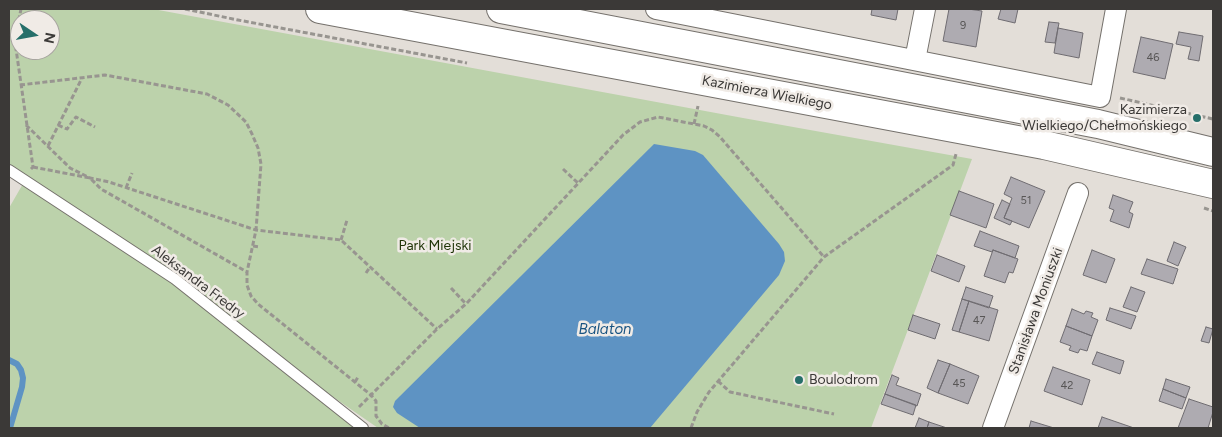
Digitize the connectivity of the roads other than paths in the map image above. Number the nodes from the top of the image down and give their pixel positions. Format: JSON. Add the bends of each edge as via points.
{"nodes":[{"id":1,"x":320,"y":9,"type":"edge"},
{"id":2,"x":502,"y":9,"type":"edge"},
{"id":3,"x":656,"y":9,"type":"edge"},
{"id":4,"x":925,"y":9,"type":"edge"},
{"id":5,"x":1116,"y":9,"type":"edge"},
{"id":6,"x":736,"y":16,"type":"edge"},
{"id":7,"x":412,"y":18,"type":"edge"},
{"id":8,"x":915,"y":60,"type":"junction"},
{"id":9,"x":1213,"y":152,"type":"edge"},
{"id":10,"x":9,"y":170,"type":"edge"},
{"id":11,"x":1213,"y":184,"type":"edge"},
{"id":12,"x":1078,"y":193,"type":"dead end"},
{"id":13,"x":363,"y":428,"type":"edge"},
{"id":14,"x":993,"y":428,"type":"edge"}],
"edges":[{"from":1,"to":7,"type":"main road","name":"Kazimierza Wielkiego"},
{"from":2,"to":9,"type":"main road","via":[[1098,124]]},
{"from":3,"to":6,"type":"street"},
{"from":4,"to":8,"type":"street"},
{"from":5,"to":8,"type":"street","via":[[1100,97]]},
{"from":6,"to":8,"type":"street"},
{"from":7,"to":11,"type":"main road","name":"Kazimierza Wielkiego","via":[[1044,144]]},
{"from":10,"to":13,"type":"lane","name":"Aleksandra Fredry","via":[[175,279]]},
{"from":12,"to":14,"type":"street","name":"Stanisława Moniuszki"}]}
